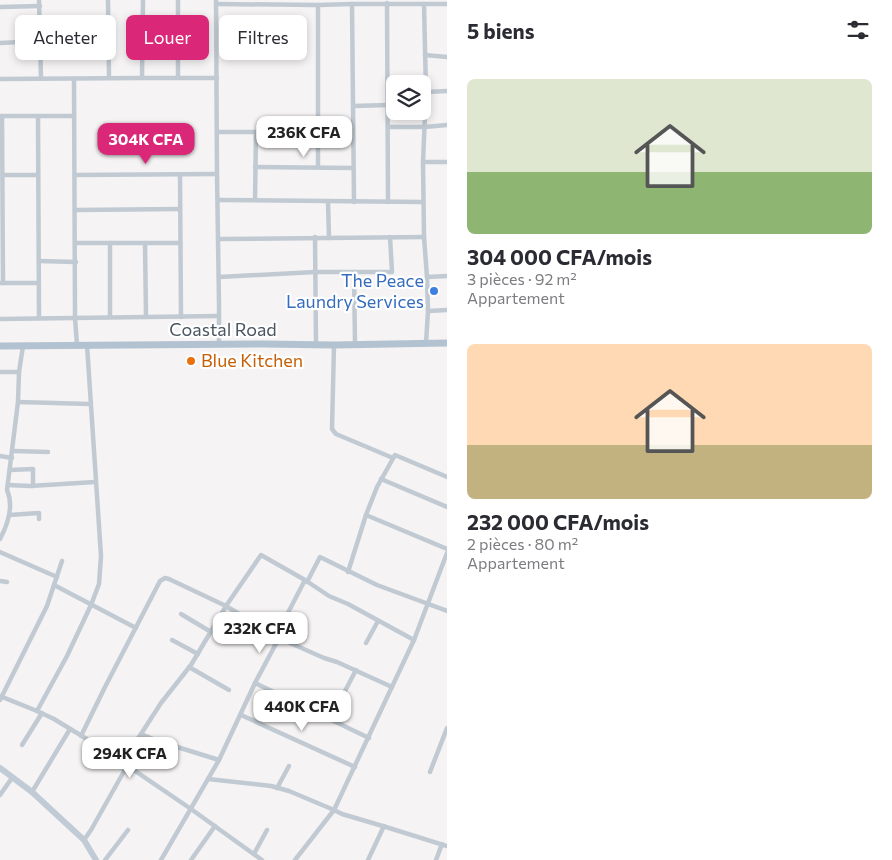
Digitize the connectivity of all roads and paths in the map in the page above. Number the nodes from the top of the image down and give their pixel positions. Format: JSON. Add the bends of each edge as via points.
{"nodes":[{"id":1,"x":2,"y":0,"type":"edge"},
{"id":2,"x":39,"y":0,"type":"edge"},
{"id":3,"x":108,"y":0,"type":"edge"},
{"id":4,"x":143,"y":0,"type":"edge"},
{"id":5,"x":178,"y":0,"type":"edge"},
{"id":6,"x":216,"y":2,"type":"edge"},
{"id":7,"x":254,"y":2,"type":"edge"},
{"id":8,"x":412,"y":2,"type":"edge"},
{"id":9,"x":352,"y":4,"type":"junction"},
{"id":10,"x":387,"y":4,"type":"junction"},
{"id":11,"x":424,"y":4,"type":"junction"},
{"id":12,"x":447,"y":4,"type":"edge"},
{"id":13,"x":318,"y":5,"type":"junction"},
{"id":14,"x":40,"y":6,"type":"junction"},
{"id":15,"x":1,"y":7,"type":"edge"},
{"id":16,"x":40,"y":15,"type":"edge"},
{"id":17,"x":15,"y":42,"type":"edge"},
{"id":18,"x":0,"y":43,"type":"edge"},
{"id":19,"x":425,"y":55,"type":"junction"},
{"id":20,"x":447,"y":57,"type":"edge"},
{"id":21,"x":41,"y":60,"type":"edge"},
{"id":22,"x":388,"y":75,"type":"edge"},
{"id":23,"x":426,"y":75,"type":"edge"},
{"id":24,"x":41,"y":78,"type":"junction"},
{"id":25,"x":109,"y":78,"type":"junction"},
{"id":26,"x":142,"y":78,"type":"junction"},
{"id":27,"x":178,"y":78,"type":"junction"},
{"id":28,"x":217,"y":78,"type":"junction"},
{"id":29,"x":0,"y":79,"type":"edge"},
{"id":30,"x":74,"y":79,"type":"junction"},
{"id":31,"x":447,"y":91,"type":"edge"},
{"id":32,"x":431,"y":92,"type":"edge"},
{"id":33,"x":386,"y":105,"type":"edge"},
{"id":34,"x":353,"y":106,"type":"junction"},
{"id":35,"x":1,"y":116,"type":"edge"},
{"id":36,"x":38,"y":116,"type":"junction"},
{"id":37,"x":74,"y":116,"type":"junction"},
{"id":38,"x":388,"y":120,"type":"edge"},
{"id":39,"x":425,"y":120,"type":"edge"},
{"id":40,"x":447,"y":125,"type":"edge"},
{"id":41,"x":388,"y":127,"type":"junction"},
{"id":42,"x":425,"y":127,"type":"junction"},
{"id":43,"x":217,"y":132,"type":"junction"},
{"id":44,"x":256,"y":132,"type":"junction"},
{"id":45,"x":318,"y":132,"type":"junction"},
{"id":46,"x":1,"y":152,"type":"edge"},
{"id":47,"x":423,"y":162,"type":"junction"},
{"id":48,"x":447,"y":162,"type":"edge"},
{"id":49,"x":255,"y":167,"type":"junction"},
{"id":50,"x":318,"y":167,"type":"junction"},
{"id":51,"x":353,"y":168,"type":"junction"},
{"id":52,"x":217,"y":174,"type":"junction"},
{"id":53,"x":2,"y":175,"type":"junction"},
{"id":54,"x":38,"y":175,"type":"junction"},
{"id":55,"x":75,"y":175,"type":"junction"},
{"id":56,"x":180,"y":175,"type":"junction"},
{"id":57,"x":218,"y":200,"type":"junction"},
{"id":58,"x":255,"y":200,"type":"junction"},
{"id":59,"x":328,"y":201,"type":"junction"},
{"id":60,"x":354,"y":202,"type":"junction"},
{"id":61,"x":388,"y":202,"type":"junction"},
{"id":62,"x":423,"y":202,"type":"junction"},
{"id":63,"x":180,"y":209,"type":"junction"},
{"id":64,"x":76,"y":210,"type":"junction"},
{"id":65,"x":315,"y":237,"type":"junction"},
{"id":66,"x":390,"y":237,"type":"junction"},
{"id":67,"x":424,"y":237,"type":"junction"},
{"id":68,"x":329,"y":238,"type":"junction"},
{"id":69,"x":219,"y":239,"type":"junction"},
{"id":70,"x":180,"y":242,"type":"junction"},
{"id":71,"x":75,"y":243,"type":"junction"},
{"id":72,"x":110,"y":243,"type":"junction"},
{"id":73,"x":145,"y":243,"type":"junction"},
{"id":74,"x":1,"y":249,"type":"edge"},
{"id":75,"x":39,"y":261,"type":"junction"},
{"id":76,"x":76,"y":262,"type":"junction"},
{"id":77,"x":315,"y":272,"type":"junction"},
{"id":78,"x":354,"y":272,"type":"junction"},
{"id":79,"x":219,"y":276,"type":"junction"},
{"id":80,"x":447,"y":276,"type":"edge"},
{"id":81,"x":428,"y":277,"type":"junction"},
{"id":82,"x":2,"y":283,"type":"edge"},
{"id":83,"x":38,"y":283,"type":"junction"},
{"id":84,"x":447,"y":310,"type":"edge"},
{"id":85,"x":428,"y":311,"type":"junction"},
{"id":86,"x":219,"y":316,"type":"junction"},
{"id":87,"x":110,"y":317,"type":"junction"},
{"id":88,"x":146,"y":317,"type":"junction"},
{"id":89,"x":181,"y":317,"type":"junction"},
{"id":90,"x":39,"y":318,"type":"junction"},
{"id":91,"x":75,"y":318,"type":"junction"},
{"id":92,"x":0,"y":319,"type":"edge"},
{"id":93,"x":426,"y":343,"type":"junction"},
{"id":94,"x":447,"y":343,"type":"edge"},
{"id":95,"x":219,"y":344,"type":"junction"},
{"id":96,"x":355,"y":344,"type":"junction"},
{"id":97,"x":77,"y":345,"type":"junction"},
{"id":98,"x":87,"y":345,"type":"junction"},
{"id":99,"x":316,"y":345,"type":"junction"},
{"id":100,"x":334,"y":345,"type":"junction"},
{"id":101,"x":0,"y":346,"type":"edge"},
{"id":102,"x":23,"y":346,"type":"junction"},
{"id":103,"x":0,"y":372,"type":"edge"},
{"id":104,"x":20,"y":372,"type":"junction"},
{"id":105,"x":18,"y":402,"type":"junction"},
{"id":106,"x":90,"y":404,"type":"junction"},
{"id":107,"x":13,"y":451,"type":"junction"},
{"id":108,"x":48,"y":452,"type":"dead end"},
{"id":109,"x":0,"y":456,"type":"edge"},
{"id":110,"x":12,"y":458,"type":"junction"},
{"id":111,"x":393,"y":458,"type":"junction"},
{"id":112,"x":10,"y":470,"type":"junction"},
{"id":113,"x":447,"y":477,"type":"edge"},
{"id":114,"x":381,"y":479,"type":"junction"},
{"id":115,"x":95,"y":482,"type":"junction"},
{"id":116,"x":8,"y":485,"type":"junction"},
{"id":117,"x":34,"y":486,"type":"junction"},
{"id":118,"x":447,"y":507,"type":"edge"},
{"id":119,"x":9,"y":515,"type":"junction"},
{"id":120,"x":366,"y":515,"type":"junction"},
{"id":121,"x":39,"y":519,"type":"dead end"},
{"id":122,"x":0,"y":538,"type":"edge"},
{"id":123,"x":447,"y":550,"type":"edge"},
{"id":124,"x":0,"y":552,"type":"edge"},
{"id":125,"x":447,"y":553,"type":"edge"},
{"id":126,"x":62,"y":561,"type":"dead end"},
{"id":127,"x":348,"y":572,"type":"junction"},
{"id":128,"x":57,"y":577,"type":"junction"},
{"id":129,"x":0,"y":581,"type":"edge"},
{"id":130,"x":306,"y":581,"type":"junction"},
{"id":131,"x":7,"y":582,"type":"dead end"},
{"id":132,"x":54,"y":585,"type":"junction"},
{"id":133,"x":428,"y":604,"type":"junction"},
{"id":134,"x":91,"y":605,"type":"junction"},
{"id":135,"x":226,"y":606,"type":"junction"},
{"id":136,"x":447,"y":611,"type":"edge"},
{"id":137,"x":181,"y":614,"type":"dead end"},
{"id":138,"x":378,"y":620,"type":"junction"},
{"id":139,"x":136,"y":628,"type":"junction"},
{"id":140,"x":211,"y":632,"type":"junction"},
{"id":141,"x":279,"y":638,"type":"junction"},
{"id":142,"x":172,"y":640,"type":"dead end"},
{"id":143,"x":414,"y":640,"type":"junction"},
{"id":144,"x":366,"y":642,"type":"dead end"},
{"id":145,"x":198,"y":654,"type":"junction"},
{"id":146,"x":189,"y":667,"type":"junction"},
{"id":147,"x":356,"y":670,"type":"junction"},
{"id":148,"x":255,"y":683,"type":"junction"},
{"id":149,"x":392,"y":687,"type":"junction"},
{"id":150,"x":229,"y":690,"type":"dead end"},
{"id":151,"x":344,"y":693,"type":"dead end"},
{"id":152,"x":1,"y":698,"type":"edge"},
{"id":153,"x":39,"y":712,"type":"junction"},
{"id":154,"x":240,"y":715,"type":"junction"},
{"id":155,"x":447,"y":728,"type":"edge"},
{"id":156,"x":70,"y":729,"type":"junction"},
{"id":157,"x":141,"y":734,"type":"junction"},
{"id":158,"x":81,"y":736,"type":"junction"},
{"id":159,"x":368,"y":738,"type":"junction"},
{"id":160,"x":22,"y":744,"type":"dead end"},
{"id":161,"x":219,"y":760,"type":"junction"},
{"id":162,"x":121,"y":762,"type":"junction"},
{"id":163,"x":128,"y":766,"type":"junction"},
{"id":164,"x":289,"y":766,"type":"dead end"},
{"id":165,"x":0,"y":768,"type":"edge"},
{"id":166,"x":355,"y":768,"type":"junction"},
{"id":167,"x":430,"y":772,"type":"dead end"},
{"id":168,"x":12,"y":778,"type":"junction"},
{"id":169,"x":208,"y":779,"type":"junction"},
{"id":170,"x":277,"y":788,"type":"junction"},
{"id":171,"x":32,"y":792,"type":"junction"},
{"id":172,"x":0,"y":795,"type":"edge"},
{"id":173,"x":191,"y":809,"type":"junction"},
{"id":174,"x":334,"y":810,"type":"junction"},
{"id":175,"x":215,"y":826,"type":"junction"},
{"id":176,"x":384,"y":826,"type":"junction"},
{"id":177,"x":128,"y":830,"type":"dead end"},
{"id":178,"x":267,"y":830,"type":"dead end"},
{"id":179,"x":84,"y":840,"type":"junction"},
{"id":180,"x":444,"y":845,"type":"edge"},
{"id":181,"x":254,"y":854,"type":"junction"},
{"id":182,"x":96,"y":860,"type":"edge"},
{"id":183,"x":105,"y":860,"type":"edge"},
{"id":184,"x":161,"y":860,"type":"edge"},
{"id":185,"x":191,"y":860,"type":"edge"},
{"id":186,"x":262,"y":860,"type":"edge"},
{"id":187,"x":295,"y":860,"type":"edge"},
{"id":188,"x":368,"y":860,"type":"edge"},
{"id":189,"x":436,"y":860,"type":"edge"}],
"edges":[{"from":1,"to":15,"type":"street"},
{"from":2,"to":14,"type":"street"},
{"from":3,"to":25,"type":"street"},
{"from":4,"to":26,"type":"street"},
{"from":5,"to":27,"type":"street"},
{"from":6,"to":7,"type":"street"},
{"from":6,"to":28,"type":"street"},
{"from":7,"to":13,"type":"street"},
{"from":8,"to":10,"type":"street"},
{"from":8,"to":11,"type":"street"},
{"from":9,"to":10,"type":"street"},
{"from":9,"to":13,"type":"street"},
{"from":9,"to":34,"type":"street"},
{"from":10,"to":22,"type":"street"},
{"from":11,"to":12,"type":"street"},
{"from":11,"to":19,"type":"street"},
{"from":13,"to":45,"type":"street"},
{"from":14,"to":15,"type":"street"},
{"from":14,"to":16,"type":"street"},
{"from":17,"to":18,"type":"street"},
{"from":19,"to":20,"type":"street"},
{"from":19,"to":23,"type":"street"},
{"from":21,"to":24,"type":"street"},
{"from":24,"to":29,"type":"street"},
{"from":24,"to":30,"type":"street"},
{"from":25,"to":26,"type":"street"},
{"from":25,"to":30,"type":"street"},
{"from":26,"to":27,"type":"street"},
{"from":27,"to":28,"type":"street"},
{"from":28,"to":43,"type":"street"},
{"from":30,"to":37,"type":"street"},
{"from":31,"to":32,"type":"street"},
{"from":33,"to":34,"type":"street"},
{"from":34,"to":51,"type":"street"},
{"from":35,"to":36,"type":"street"},
{"from":35,"to":46,"type":"street"},
{"from":36,"to":37,"type":"street"},
{"from":36,"to":54,"type":"street"},
{"from":37,"to":55,"type":"street"},
{"from":38,"to":41,"type":"street"},
{"from":39,"to":42,"type":"street"},
{"from":40,"to":42,"type":"street"},
{"from":41,"to":42,"type":"street"},
{"from":41,"to":61,"type":"street"},
{"from":42,"to":47,"type":"street"},
{"from":43,"to":44,"type":"street"},
{"from":43,"to":52,"type":"street"},
{"from":44,"to":45,"type":"street"},
{"from":44,"to":49,"type":"street"},
{"from":45,"to":50,"type":"street"},
{"from":46,"to":53,"type":"street"},
{"from":47,"to":48,"type":"street"},
{"from":47,"to":62,"type":"street"},
{"from":49,"to":50,"type":"street"},
{"from":49,"to":58,"type":"street"},
{"from":50,"to":51,"type":"street"},
{"from":51,"to":60,"type":"street"},
{"from":52,"to":56,"type":"street"},
{"from":52,"to":57,"type":"street"},
{"from":53,"to":54,"type":"street"},
{"from":53,"to":74,"type":"street"},
{"from":54,"to":75,"type":"street"},
{"from":55,"to":56,"type":"street"},
{"from":55,"to":64,"type":"street"},
{"from":56,"to":63,"type":"street"},
{"from":57,"to":58,"type":"street"},
{"from":57,"to":69,"type":"street"},
{"from":58,"to":59,"type":"street"},
{"from":59,"to":60,"type":"street"},
{"from":59,"to":68,"type":"street"},
{"from":60,"to":61,"type":"street"},
{"from":61,"to":62,"type":"street"},
{"from":62,"to":67,"type":"street"},
{"from":63,"to":64,"type":"street"},
{"from":63,"to":70,"type":"street"},
{"from":64,"to":71,"type":"street"},
{"from":65,"to":68,"type":"street"},
{"from":65,"to":69,"type":"street"},
{"from":65,"to":77,"type":"street"},
{"from":66,"to":67,"type":"street"},
{"from":66,"to":68,"type":"street"},
{"from":66,"to":78,"type":"street","via":[[392,272]]},
{"from":67,"to":81,"type":"street"},
{"from":69,"to":79,"type":"street"},
{"from":70,"to":73,"type":"street"},
{"from":70,"to":89,"type":"street"},
{"from":71,"to":72,"type":"street"},
{"from":71,"to":76,"type":"street"},
{"from":72,"to":73,"type":"street"},
{"from":72,"to":87,"type":"street"},
{"from":73,"to":88,"type":"street"},
{"from":74,"to":82,"type":"street"},
{"from":75,"to":76,"type":"street"},
{"from":75,"to":83,"type":"street"},
{"from":76,"to":91,"type":"street"},
{"from":77,"to":78,"type":"street"},
{"from":77,"to":79,"type":"street"},
{"from":77,"to":99,"type":"street"},
{"from":78,"to":96,"type":"street"},
{"from":79,"to":86,"type":"street"},
{"from":80,"to":81,"type":"street"},
{"from":81,"to":85,"type":"street"},
{"from":82,"to":83,"type":"street"},
{"from":83,"to":90,"type":"street"},
{"from":84,"to":85,"type":"street"},
{"from":85,"to":93,"type":"street"},
{"from":86,"to":89,"type":"street"},
{"from":86,"to":95,"type":"street"},
{"from":87,"to":88,"type":"street"},
{"from":87,"to":91,"type":"street"},
{"from":88,"to":89,"type":"street"},
{"from":90,"to":91,"type":"street"},
{"from":90,"to":92,"type":"street"},
{"from":91,"to":97,"type":"street"},
{"from":93,"to":94,"type":"main road","name":"Coastal Road"},
{"from":93,"to":96,"type":"main road","name":"Coastal Road"},
{"from":95,"to":98,"type":"main road","name":"Coastal Road"},
{"from":95,"to":99,"type":"main road","name":"Coastal Road"},
{"from":96,"to":100,"type":"main road","name":"Coastal Road"},
{"from":97,"to":98,"type":"main road","name":"Coastal Road"},
{"from":97,"to":102,"type":"main road","name":"Coastal Road"},
{"from":98,"to":106,"type":"street"},
{"from":99,"to":100,"type":"main road","name":"Coastal Road"},
{"from":100,"to":111,"type":"street","via":[[332,429],[336,434]]},
{"from":101,"to":102,"type":"main road","name":"Coastal Road"},
{"from":102,"to":104,"type":"street"},
{"from":103,"to":104,"type":"street"},
{"from":104,"to":105,"type":"street"},
{"from":105,"to":106,"type":"street"},
{"from":105,"to":107,"type":"street"},
{"from":106,"to":115,"type":"street"},
{"from":107,"to":108,"type":"street"},
{"from":107,"to":110,"type":"street"},
{"from":109,"to":110,"type":"street"},
{"from":110,"to":112,"type":"street"},
{"from":111,"to":113,"type":"street","via":[[395,455]]},
{"from":111,"to":114,"type":"street"},
{"from":112,"to":116,"type":"street"},
{"from":112,"to":117,"type":"street","via":[[33,469]]},
{"from":114,"to":118,"type":"street"},
{"from":114,"to":120,"type":"street"},
{"from":115,"to":117,"type":"street"},
{"from":115,"to":134,"type":"street","via":[[101,556],[99,584]]},
{"from":116,"to":117,"type":"street"},
{"from":116,"to":119,"type":"street"},
{"from":119,"to":121,"type":"street","via":[[39,514]]},
{"from":119,"to":122,"type":"street"},
{"from":120,"to":123,"type":"street"},
{"from":120,"to":127,"type":"street"},
{"from":124,"to":128,"type":"street"},
{"from":125,"to":133,"type":"street"},
{"from":126,"to":128,"type":"street"},
{"from":127,"to":130,"type":"street","via":[[320,557]]},
{"from":127,"to":133,"type":"street"},
{"from":128,"to":132,"type":"street"},
{"from":129,"to":131,"type":"street"},
{"from":130,"to":135,"type":"street","via":[[260,554]]},
{"from":130,"to":138,"type":"street"},
{"from":130,"to":141,"type":"street","via":[[278,632]]},
{"from":132,"to":134,"type":"street"},
{"from":132,"to":152,"type":"street","via":[[47,606]]},
{"from":133,"to":136,"type":"street"},
{"from":133,"to":143,"type":"street"},
{"from":134,"to":139,"type":"street"},
{"from":134,"to":153,"type":"street"},
{"from":135,"to":139,"type":"street","via":[[165,578],[160,581]]},
{"from":135,"to":140,"type":"street"},
{"from":135,"to":141,"type":"street"},
{"from":137,"to":140,"type":"street"},
{"from":138,"to":143,"type":"street"},
{"from":138,"to":144,"type":"street"},
{"from":139,"to":158,"type":"street"},
{"from":140,"to":145,"type":"street"},
{"from":141,"to":147,"type":"street"},
{"from":141,"to":148,"type":"street"},
{"from":142,"to":145,"type":"street"},
{"from":143,"to":149,"type":"street"},
{"from":145,"to":146,"type":"street"},
{"from":146,"to":150,"type":"street"},
{"from":146,"to":157,"type":"street"},
{"from":147,"to":149,"type":"street"},
{"from":147,"to":151,"type":"street"},
{"from":148,"to":154,"type":"street"},
{"from":148,"to":159,"type":"street"},
{"from":149,"to":159,"type":"street"},
{"from":152,"to":153,"type":"street"},
{"from":153,"to":156,"type":"street"},
{"from":153,"to":160,"type":"street"},
{"from":154,"to":161,"type":"street"},
{"from":154,"to":166,"type":"street"},
{"from":155,"to":167,"type":"street"},
{"from":156,"to":158,"type":"street"},
{"from":156,"to":171,"type":"street"},
{"from":157,"to":161,"type":"street"},
{"from":157,"to":162,"type":"street"},
{"from":158,"to":162,"type":"street"},
{"from":159,"to":166,"type":"street"},
{"from":161,"to":169,"type":"street"},
{"from":162,"to":163,"type":"street"},
{"from":163,"to":173,"type":"street"},
{"from":163,"to":179,"type":"street"},
{"from":164,"to":170,"type":"street"},
{"from":165,"to":168,"type":"street"},
{"from":166,"to":174,"type":"street"},
{"from":168,"to":171,"type":"street"},
{"from":168,"to":172,"type":"street"},
{"from":169,"to":170,"type":"street"},
{"from":169,"to":173,"type":"street"},
{"from":170,"to":174,"type":"street"},
{"from":171,"to":179,"type":"street"},
{"from":173,"to":175,"type":"street"},
{"from":173,"to":184,"type":"street"},
{"from":174,"to":176,"type":"street"},
{"from":174,"to":187,"type":"street"},
{"from":175,"to":181,"type":"street"},
{"from":175,"to":185,"type":"street"},
{"from":176,"to":180,"type":"street"},
{"from":176,"to":188,"type":"street"},
{"from":177,"to":183,"type":"street"},
{"from":178,"to":181,"type":"street"},
{"from":179,"to":182,"type":"street"},
{"from":180,"to":189,"type":"street"},
{"from":181,"to":186,"type":"street"}]}
